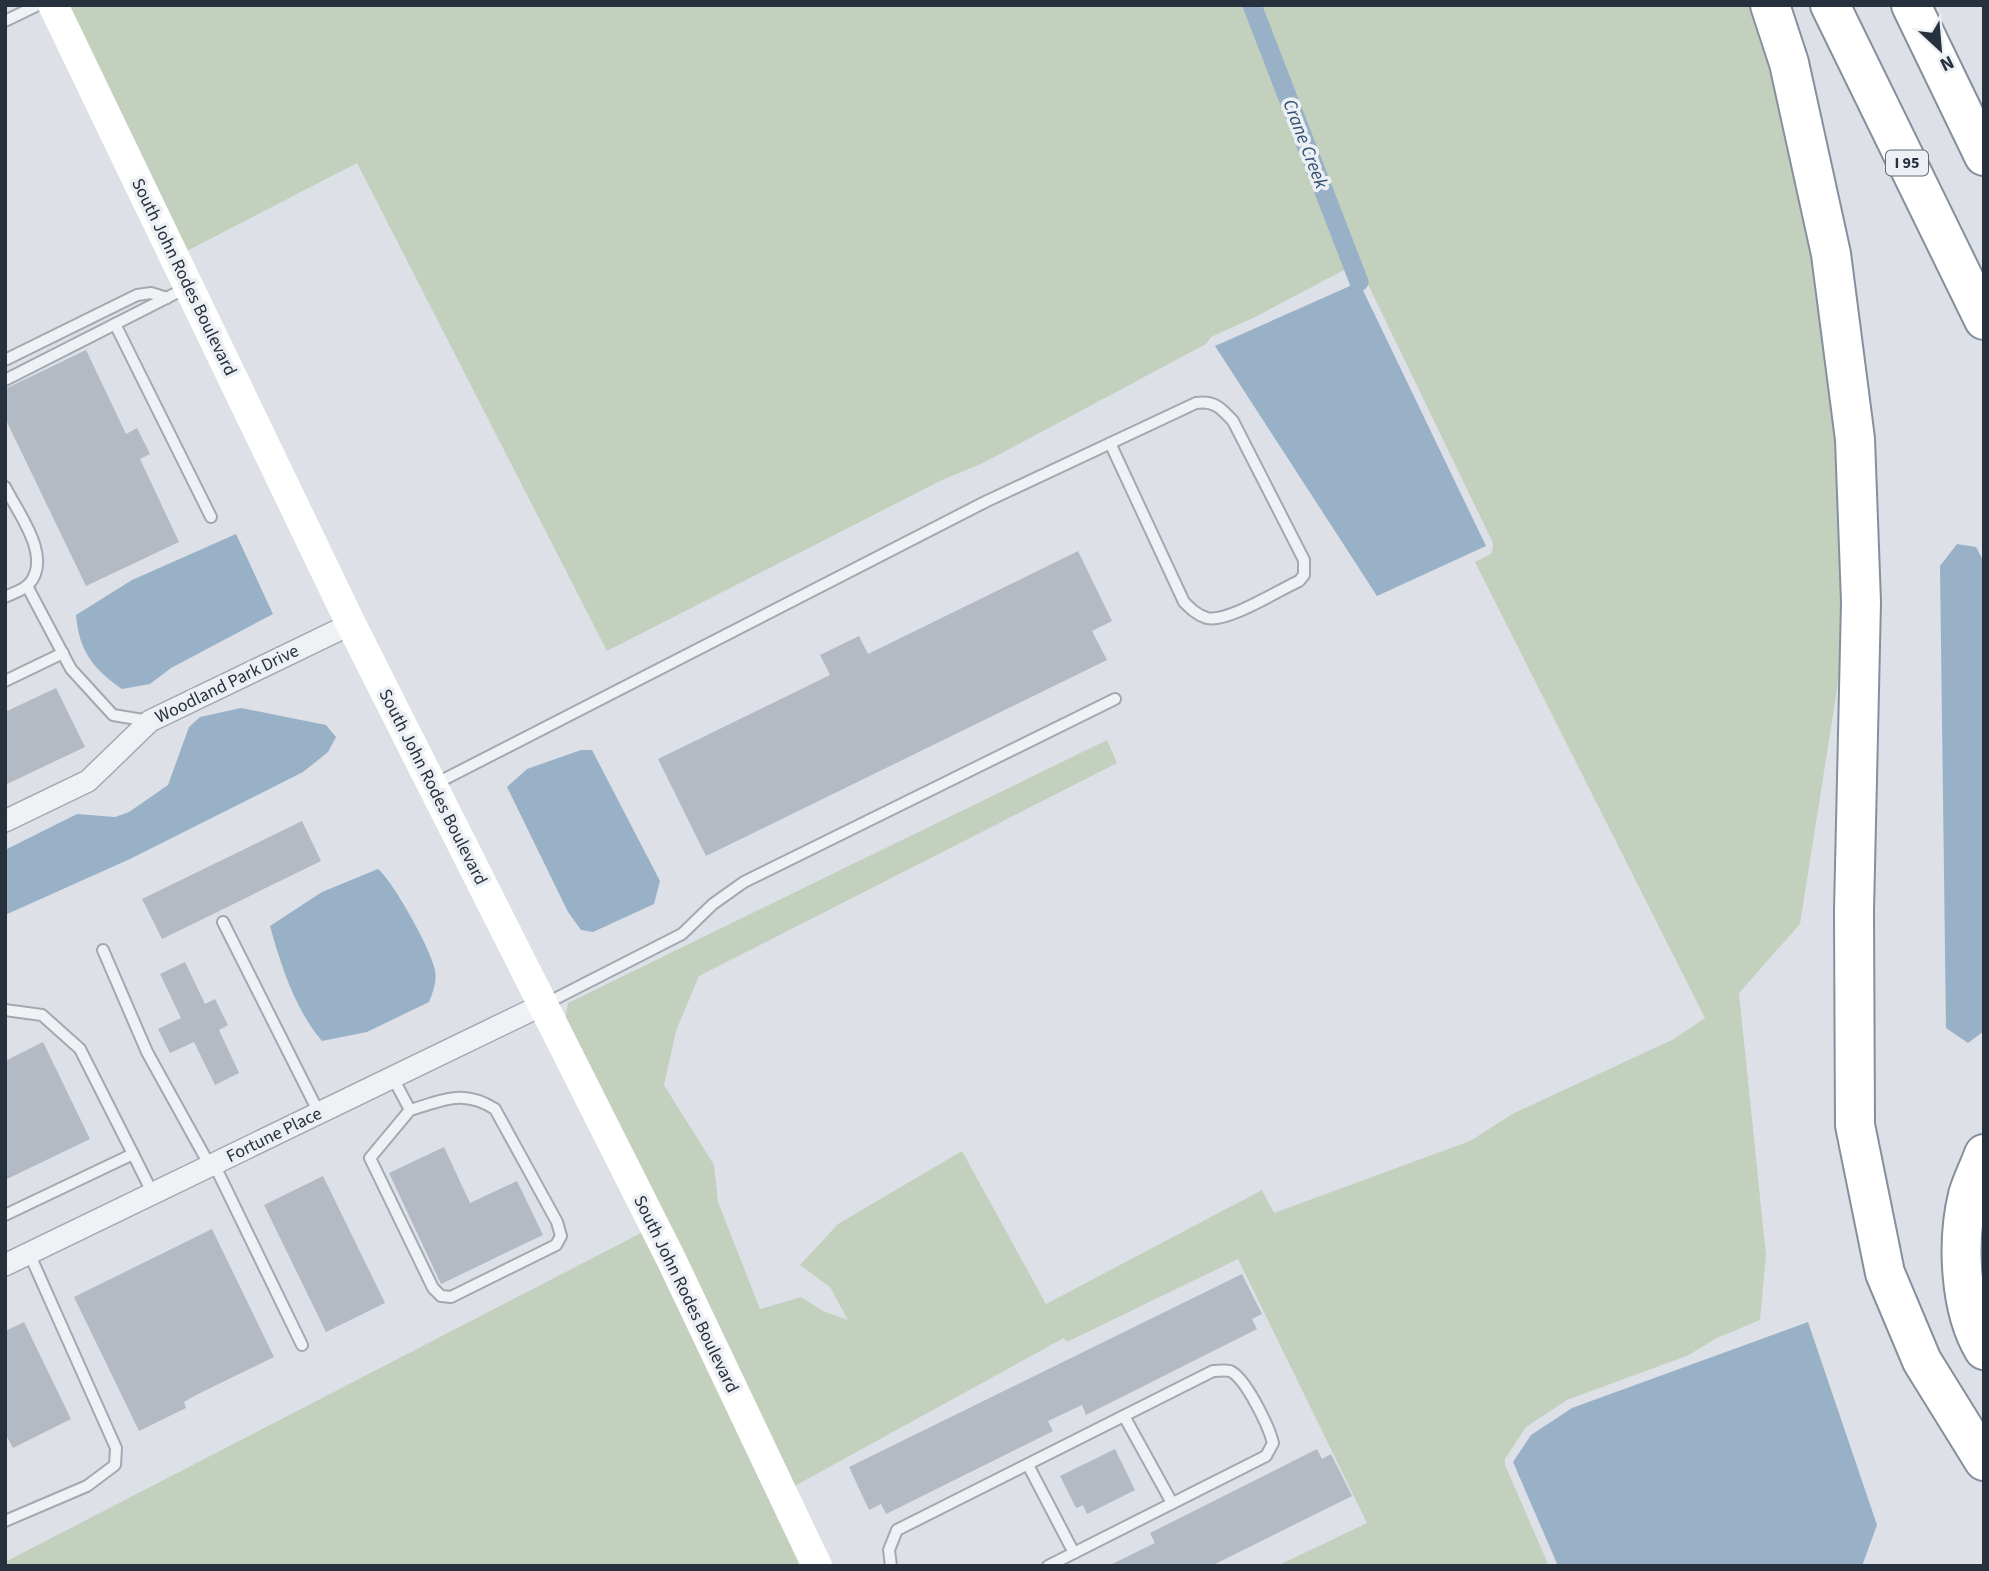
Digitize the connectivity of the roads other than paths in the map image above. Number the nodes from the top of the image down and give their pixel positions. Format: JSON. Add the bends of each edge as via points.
{"nodes":[{"id":1,"x":38,"y":5,"type":"edge"},
{"id":2,"x":53,"y":5,"type":"edge"},
{"id":3,"x":1770,"y":5,"type":"edge"},
{"id":4,"x":1830,"y":5,"type":"edge"},
{"id":5,"x":1913,"y":5,"type":"edge"},
{"id":6,"x":5,"y":22,"type":"edge"},
{"id":7,"x":1984,"y":117,"type":"edge"},
{"id":8,"x":1984,"y":156,"type":"edge"},
{"id":9,"x":178,"y":292,"type":"junction"},
{"id":10,"x":1984,"y":320,"type":"edge"},
{"id":11,"x":115,"y":324,"type":"junction"},
{"id":12,"x":5,"y":360,"type":"edge"},
{"id":13,"x":5,"y":380,"type":"edge"},
{"id":14,"x":1110,"y":443,"type":"junction"},
{"id":15,"x":5,"y":487,"type":"edge"},
{"id":16,"x":211,"y":517,"type":"dead end"},
{"id":17,"x":27,"y":586,"type":"junction"},
{"id":18,"x":5,"y":597,"type":"edge"},
{"id":19,"x":351,"y":624,"type":"junction"},
{"id":20,"x":63,"y":653,"type":"junction"},
{"id":21,"x":5,"y":681,"type":"edge"},
{"id":22,"x":1115,"y":699,"type":"dead end"},
{"id":23,"x":150,"y":721,"type":"junction"},
{"id":24,"x":432,"y":785,"type":"junction"},
{"id":25,"x":5,"y":821,"type":"edge"},
{"id":26,"x":223,"y":922,"type":"dead end"},
{"id":27,"x":103,"y":950,"type":"dead end"},
{"id":28,"x":542,"y":1005,"type":"junction"},
{"id":29,"x":5,"y":1010,"type":"edge"},
{"id":30,"x":393,"y":1078,"type":"junction"},
{"id":31,"x":410,"y":1110,"type":"junction"},
{"id":32,"x":319,"y":1113,"type":"junction"},
{"id":33,"x":133,"y":1154,"type":"junction"},
{"id":34,"x":1984,"y":1154,"type":"edge"},
{"id":35,"x":212,"y":1165,"type":"junction"},
{"id":36,"x":153,"y":1194,"type":"junction"},
{"id":37,"x":5,"y":1215,"type":"edge"},
{"id":38,"x":29,"y":1253,"type":"junction"},
{"id":39,"x":5,"y":1265,"type":"edge"},
{"id":40,"x":302,"y":1345,"type":"dead end"},
{"id":41,"x":1984,"y":1350,"type":"edge"},
{"id":42,"x":1124,"y":1416,"type":"junction"},
{"id":43,"x":1984,"y":1461,"type":"edge"},
{"id":44,"x":1028,"y":1465,"type":"junction"},
{"id":45,"x":1172,"y":1503,"type":"junction"},
{"id":46,"x":5,"y":1521,"type":"edge"},
{"id":47,"x":1074,"y":1553,"type":"junction"},
{"id":48,"x":817,"y":1566,"type":"edge"},
{"id":49,"x":891,"y":1566,"type":"edge"},
{"id":50,"x":1048,"y":1566,"type":"edge"}],
"edges":[{"from":1,"to":6,"type":"lane"},
{"from":2,"to":9,"type":"main road","name":"South John Rodes Boulevard"},
{"from":3,"to":43,"type":"highway","via":[[1789,63],[1831,254],[1854,439],[1861,602],[1855,1125],[1885,1273],[1922,1361]]},
{"from":4,"to":10,"type":"highway","number":"I 95"},
{"from":5,"to":7,"type":"highway"},
{"from":5,"to":8,"type":"highway"},
{"from":9,"to":11,"type":"lane"},
{"from":9,"to":12,"type":"lane","via":[[138,295]]},
{"from":9,"to":19,"type":"main road","name":"South John Rodes Boulevard"},
{"from":11,"to":13,"type":"lane"},
{"from":11,"to":16,"type":"lane"},
{"from":14,"to":14,"type":"lane","via":[[1196,402],[1220,407],[1233,421],[1304,560],[1304,575],[1228,615],[1209,619],[1195,613],[1184,602]]},
{"from":14,"to":24,"type":"lane","via":[[987,501]]},
{"from":15,"to":17,"type":"lane","via":[[38,553],[36,574]]},
{"from":17,"to":18,"type":"lane"},
{"from":17,"to":20,"type":"lane"},
{"from":19,"to":23,"type":"street","name":"Woodland Park Drive"},
{"from":19,"to":24,"type":"main road","name":"South John Rodes Boulevard"},
{"from":20,"to":21,"type":"lane"},
{"from":20,"to":23,"type":"lane","via":[[71,669],[113,715]]},
{"from":22,"to":28,"type":"lane","via":[[744,882],[682,934]]},
{"from":23,"to":25,"type":"street","name":"Woodland Park Drive","via":[[88,781]]},
{"from":24,"to":28,"type":"main road","name":"South John Rodes Boulevard"},
{"from":26,"to":32,"type":"lane"},
{"from":27,"to":35,"type":"lane","via":[[148,1052]]},
{"from":28,"to":30,"type":"street","name":"Fortune Place"},
{"from":28,"to":48,"type":"main road","name":"South John Rodes Boulevard","via":[[671,1259]]},
{"from":29,"to":33,"type":"lane","via":[[41,1015],[80,1049]]},
{"from":30,"to":31,"type":"lane"},
{"from":30,"to":32,"type":"street","name":"Fortune Place"},
{"from":31,"to":31,"type":"lane","via":[[370,1158],[441,1296],[451,1297],[556,1245],[561,1236],[558,1222],[495,1109],[477,1098],[450,1098]]},
{"from":32,"to":35,"type":"street","name":"Fortune Place"},
{"from":33,"to":36,"type":"lane"},
{"from":33,"to":37,"type":"lane"},
{"from":34,"to":41,"type":"highway","via":[[1968,1195],[1960,1248],[1965,1293]]},
{"from":35,"to":36,"type":"street","name":"Fortune Place"},
{"from":35,"to":40,"type":"lane"},
{"from":36,"to":38,"type":"street","name":"Fortune Place"},
{"from":38,"to":39,"type":"street","name":"Fortune Place"},
{"from":38,"to":46,"type":"lane","via":[[116,1448],[115,1465],[87,1486]]},
{"from":42,"to":44,"type":"lane"},
{"from":42,"to":45,"type":"lane"},
{"from":42,"to":45,"type":"lane","via":[[1213,1371],[1229,1371],[1241,1379],[1269,1429],[1273,1443],[1266,1456]]},
{"from":44,"to":47,"type":"lane"},
{"from":44,"to":49,"type":"lane","via":[[897,1531],[889,1550]]},
{"from":45,"to":47,"type":"lane"},
{"from":47,"to":50,"type":"lane"}]}
